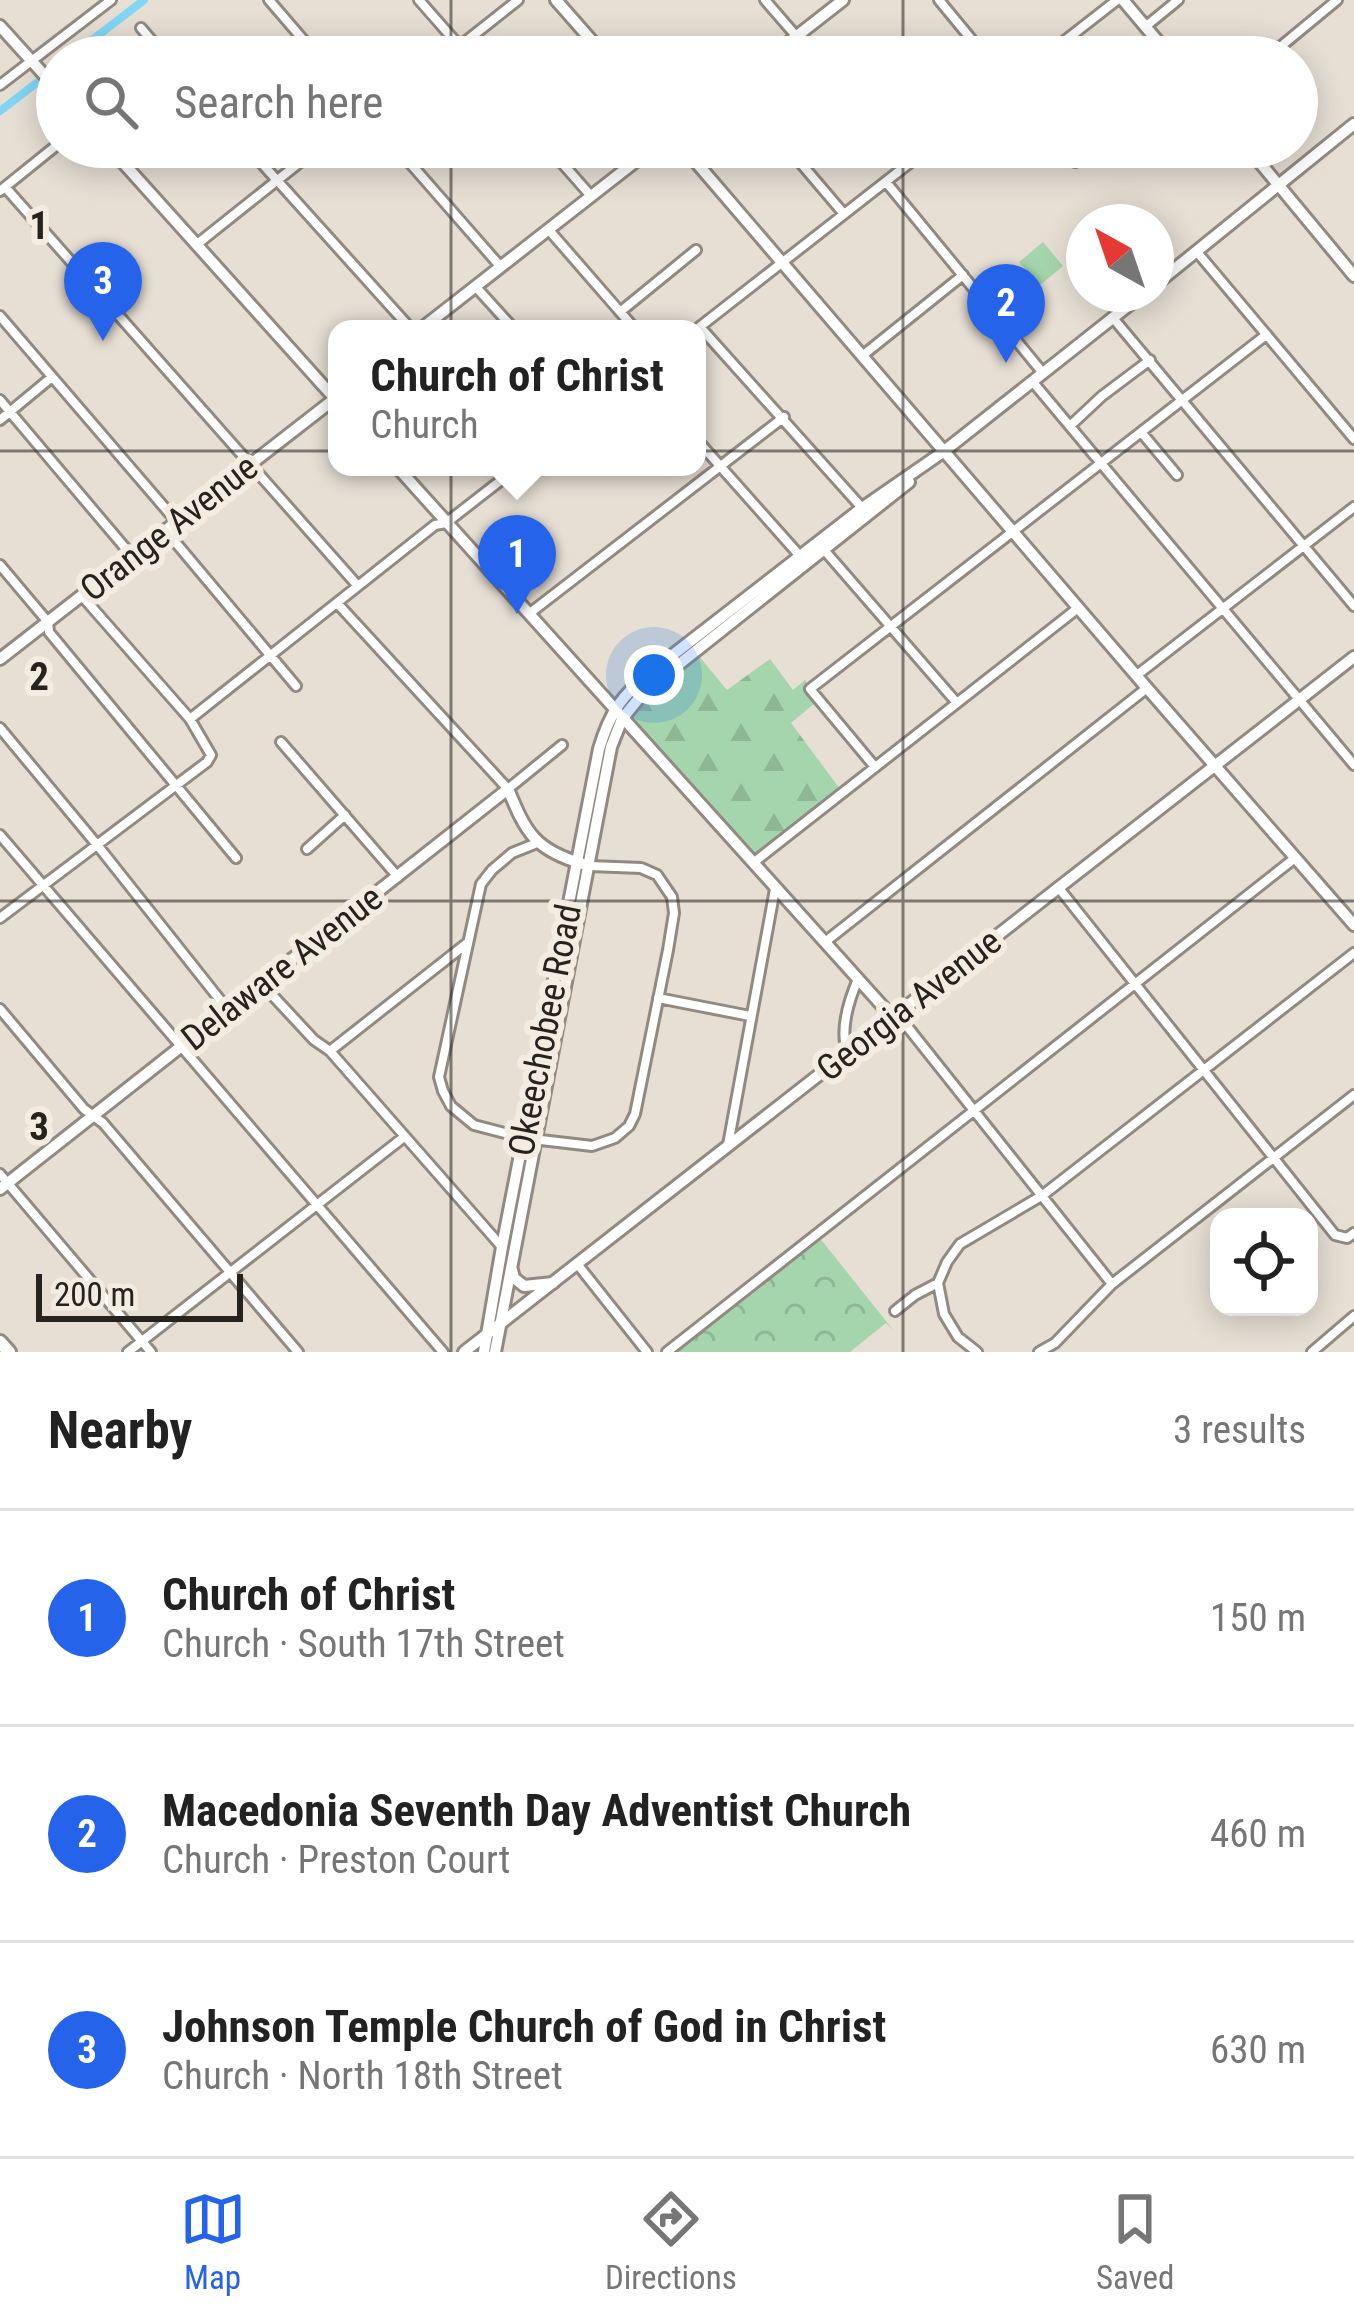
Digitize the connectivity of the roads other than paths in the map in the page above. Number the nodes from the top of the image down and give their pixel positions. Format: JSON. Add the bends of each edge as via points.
{"nodes":[{"id":1,"x":111,"y":0,"type":"edge"},
{"id":2,"x":269,"y":0,"type":"edge"},
{"id":3,"x":419,"y":0,"type":"edge"},
{"id":4,"x":518,"y":0,"type":"edge"},
{"id":5,"x":556,"y":0,"type":"edge"},
{"id":6,"x":765,"y":0,"type":"edge"},
{"id":7,"x":843,"y":0,"type":"edge"},
{"id":8,"x":939,"y":0,"type":"edge"},
{"id":9,"x":1120,"y":0,"type":"edge"},
{"id":10,"x":1178,"y":0,"type":"edge"},
{"id":11,"x":1337,"y":0,"type":"edge"},
{"id":12,"x":0,"y":26,"type":"edge"},
{"id":13,"x":1145,"y":27,"type":"junction"},
{"id":14,"x":140,"y":28,"type":"dead end"},
{"id":15,"x":69,"y":36,"type":"edge"},
{"id":16,"x":147,"y":36,"type":"edge"},
{"id":17,"x":300,"y":36,"type":"edge"},
{"id":18,"x":451,"y":36,"type":"edge"},
{"id":19,"x":473,"y":36,"type":"edge"},
{"id":20,"x":588,"y":36,"type":"edge"},
{"id":21,"x":795,"y":36,"type":"edge"},
{"id":22,"x":797,"y":36,"type":"edge"},
{"id":23,"x":969,"y":36,"type":"edge"},
{"id":24,"x":1072,"y":36,"type":"edge"},
{"id":25,"x":1153,"y":36,"type":"edge"},
{"id":26,"x":1293,"y":36,"type":"edge"},
{"id":27,"x":35,"y":65,"type":"joint"},
{"id":28,"x":0,"y":85,"type":"edge"},
{"id":29,"x":1354,"y":124,"type":"edge"},
{"id":30,"x":1318,"y":153,"type":"edge"},
{"id":31,"x":36,"y":163,"type":"edge"},
{"id":32,"x":128,"y":168,"type":"edge"},
{"id":33,"x":266,"y":168,"type":"edge"},
{"id":34,"x":292,"y":168,"type":"edge"},
{"id":35,"x":414,"y":168,"type":"edge"},
{"id":36,"x":566,"y":168,"type":"edge"},
{"id":37,"x":627,"y":168,"type":"edge"},
{"id":38,"x":701,"y":168,"type":"edge"},
{"id":39,"x":805,"y":168,"type":"edge"},
{"id":40,"x":904,"y":168,"type":"edge"},
{"id":41,"x":1265,"y":168,"type":"edge"},
{"id":42,"x":1300,"y":168,"type":"edge"},
{"id":43,"x":277,"y":180,"type":"junction"},
{"id":44,"x":886,"y":182,"type":"junction"},
{"id":45,"x":1279,"y":185,"type":"junction"},
{"id":46,"x":3,"y":189,"type":"edge"},
{"id":47,"x":591,"y":196,"type":"junction"},
{"id":48,"x":844,"y":214,"type":"junction"},
{"id":49,"x":548,"y":229,"type":"junction"},
{"id":50,"x":196,"y":245,"type":"junction"},
{"id":51,"x":696,"y":250,"type":"dead end"},
{"id":52,"x":1197,"y":252,"type":"junction"},
{"id":53,"x":782,"y":263,"type":"junction"},
{"id":54,"x":500,"y":266,"type":"junction"},
{"id":55,"x":1174,"y":270,"type":"edge"},
{"id":56,"x":963,"y":275,"type":"junction"},
{"id":57,"x":1354,"y":276,"type":"edge"},
{"id":58,"x":475,"y":286,"type":"junction"},
{"id":59,"x":620,"y":312,"type":"junction"},
{"id":60,"x":1120,"y":312,"type":"edge"},
{"id":61,"x":0,"y":316,"type":"edge"},
{"id":62,"x":1113,"y":318,"type":"junction"},
{"id":63,"x":403,"y":320,"type":"edge"},
{"id":64,"x":432,"y":320,"type":"edge"},
{"id":65,"x":506,"y":320,"type":"edge"},
{"id":66,"x":627,"y":320,"type":"edge"},
{"id":67,"x":706,"y":322,"type":"edge"},
{"id":68,"x":1266,"y":335,"type":"junction"},
{"id":69,"x":706,"y":336,"type":"edge"},
{"id":70,"x":862,"y":356,"type":"junction"},
{"id":71,"x":1150,"y":360,"type":"junction"},
{"id":72,"x":52,"y":377,"type":"junction"},
{"id":73,"x":1038,"y":377,"type":"junction"},
{"id":74,"x":328,"y":390,"type":"edge"},
{"id":75,"x":1183,"y":399,"type":"junction"},
{"id":76,"x":0,"y":400,"type":"edge"},
{"id":77,"x":328,"y":405,"type":"edge"},
{"id":78,"x":10,"y":412,"type":"junction"},
{"id":79,"x":784,"y":417,"type":"junction"},
{"id":80,"x":0,"y":420,"type":"edge"},
{"id":81,"x":1070,"y":426,"type":"junction"},
{"id":82,"x":1142,"y":432,"type":"junction"},
{"id":83,"x":1354,"y":439,"type":"edge"},
{"id":84,"x":706,"y":450,"type":"edge"},
{"id":85,"x":944,"y":452,"type":"junction"},
{"id":86,"x":1101,"y":463,"type":"junction"},
{"id":87,"x":252,"y":464,"type":"junction"},
{"id":88,"x":721,"y":466,"type":"junction"},
{"id":89,"x":1177,"y":475,"type":"dead end"},
{"id":90,"x":405,"y":476,"type":"edge"},
{"id":91,"x":505,"y":476,"type":"edge"},
{"id":92,"x":1354,"y":507,"type":"edge"},
{"id":93,"x":866,"y":512,"type":"junction"},
{"id":94,"x":177,"y":523,"type":"junction"},
{"id":95,"x":446,"y":524,"type":"junction"},
{"id":96,"x":166,"y":531,"type":"junction"},
{"id":97,"x":1015,"y":531,"type":"junction"},
{"id":98,"x":1305,"y":546,"type":"junction"},
{"id":99,"x":825,"y":551,"type":"junction"},
{"id":100,"x":800,"y":556,"type":"junction"},
{"id":101,"x":133,"y":557,"type":"junction"},
{"id":102,"x":0,"y":565,"type":"edge"},
{"id":103,"x":358,"y":586,"type":"junction"},
{"id":104,"x":82,"y":596,"type":"junction"},
{"id":105,"x":337,"y":603,"type":"junction"},
{"id":106,"x":1079,"y":607,"type":"junction"},
{"id":107,"x":1354,"y":607,"type":"edge"},
{"id":108,"x":1224,"y":608,"type":"junction"},
{"id":109,"x":530,"y":613,"type":"junction"},
{"id":110,"x":48,"y":622,"type":"junction"},
{"id":111,"x":890,"y":627,"type":"junction"},
{"id":112,"x":270,"y":656,"type":"junction"},
{"id":113,"x":1354,"y":657,"type":"edge"},
{"id":114,"x":0,"y":659,"type":"edge"},
{"id":115,"x":1136,"y":676,"type":"junction"},
{"id":116,"x":296,"y":686,"type":"dead end"},
{"id":117,"x":1147,"y":688,"type":"junction"},
{"id":118,"x":1299,"y":700,"type":"junction"},
{"id":119,"x":957,"y":703,"type":"junction"},
{"id":120,"x":617,"y":714,"type":"junction"},
{"id":121,"x":190,"y":719,"type":"junction"},
{"id":122,"x":0,"y":728,"type":"edge"},
{"id":123,"x":280,"y":742,"type":"dead end"},
{"id":124,"x":562,"y":746,"type":"dead end"},
{"id":125,"x":1214,"y":765,"type":"junction"},
{"id":126,"x":1354,"y":765,"type":"edge"},
{"id":127,"x":875,"y":767,"type":"junction"},
{"id":128,"x":177,"y":784,"type":"junction"},
{"id":129,"x":508,"y":789,"type":"junction"},
{"id":130,"x":345,"y":815,"type":"junction"},
{"id":131,"x":0,"y":835,"type":"edge"},
{"id":132,"x":537,"y":843,"type":"junction"},
{"id":133,"x":98,"y":846,"type":"junction"},
{"id":134,"x":307,"y":849,"type":"dead end"},
{"id":135,"x":1297,"y":857,"type":"junction"},
{"id":136,"x":236,"y":858,"type":"dead end"},
{"id":137,"x":753,"y":863,"type":"junction"},
{"id":138,"x":584,"y":865,"type":"junction"},
{"id":139,"x":398,"y":878,"type":"junction"},
{"id":140,"x":44,"y":886,"type":"junction"},
{"id":141,"x":775,"y":887,"type":"junction"},
{"id":142,"x":1058,"y":887,"type":"junction"},
{"id":143,"x":0,"y":918,"type":"edge"},
{"id":144,"x":1353,"y":921,"type":"edge"},
{"id":145,"x":825,"y":942,"type":"junction"},
{"id":146,"x":467,"y":943,"type":"junction"},
{"id":147,"x":1354,"y":953,"type":"edge"},
{"id":148,"x":858,"y":979,"type":"junction"},
{"id":149,"x":1135,"y":983,"type":"junction"},
{"id":150,"x":262,"y":984,"type":"junction"},
{"id":151,"x":658,"y":998,"type":"junction"},
{"id":152,"x":0,"y":1009,"type":"edge"},
{"id":153,"x":229,"y":1010,"type":"junction"},
{"id":154,"x":898,"y":1015,"type":"junction"},
{"id":155,"x":750,"y":1016,"type":"junction"},
{"id":156,"x":181,"y":1047,"type":"junction"},
{"id":157,"x":330,"y":1051,"type":"junction"},
{"id":158,"x":847,"y":1053,"type":"junction"},
{"id":159,"x":1204,"y":1070,"type":"junction"},
{"id":160,"x":1354,"y":1095,"type":"edge"},
{"id":161,"x":974,"y":1109,"type":"junction"},
{"id":162,"x":94,"y":1115,"type":"junction"},
{"id":163,"x":404,"y":1136,"type":"junction"},
{"id":164,"x":531,"y":1138,"type":"junction"},
{"id":165,"x":728,"y":1145,"type":"junction"},
{"id":166,"x":1275,"y":1159,"type":"junction"},
{"id":167,"x":3,"y":1182,"type":"edge"},
{"id":168,"x":1043,"y":1195,"type":"junction"},
{"id":169,"x":317,"y":1204,"type":"junction"},
{"id":170,"x":1350,"y":1236,"type":"edge"},
{"id":171,"x":502,"y":1247,"type":"junction"},
{"id":172,"x":578,"y":1264,"type":"junction"},
{"id":173,"x":512,"y":1270,"type":"junction"},
{"id":174,"x":230,"y":1272,"type":"junction"},
{"id":175,"x":938,"y":1282,"type":"junction"},
{"id":176,"x":553,"y":1283,"type":"junction"},
{"id":177,"x":1112,"y":1284,"type":"junction"},
{"id":178,"x":895,"y":1311,"type":"dead end"},
{"id":179,"x":1354,"y":1316,"type":"edge"},
{"id":180,"x":494,"y":1328,"type":"junction"},
{"id":181,"x":142,"y":1341,"type":"junction"},
{"id":182,"x":0,"y":1342,"type":"edge"},
{"id":183,"x":8,"y":1352,"type":"edge"},
{"id":184,"x":128,"y":1352,"type":"edge"},
{"id":185,"x":151,"y":1352,"type":"edge"},
{"id":186,"x":298,"y":1352,"type":"edge"},
{"id":187,"x":443,"y":1352,"type":"edge"},
{"id":188,"x":464,"y":1352,"type":"edge"},
{"id":189,"x":484,"y":1352,"type":"edge"},
{"id":190,"x":495,"y":1352,"type":"edge"},
{"id":191,"x":647,"y":1352,"type":"edge"},
{"id":192,"x":667,"y":1352,"type":"edge"},
{"id":193,"x":977,"y":1352,"type":"edge"},
{"id":194,"x":1039,"y":1352,"type":"edge"},
{"id":195,"x":1312,"y":1352,"type":"edge"}],
"edges":[{"from":1,"to":15,"type":"street"},
{"from":2,"to":17,"type":"street"},
{"from":3,"to":18,"type":"street"},
{"from":4,"to":19,"type":"street"},
{"from":5,"to":20,"type":"street"},
{"from":6,"to":21,"type":"street"},
{"from":7,"to":22,"type":"street"},
{"from":8,"to":23,"type":"street"},
{"from":9,"to":13,"type":"street"},
{"from":9,"to":24,"type":"street"},
{"from":10,"to":13,"type":"street"},
{"from":11,"to":26,"type":"street"},
{"from":12,"to":27,"type":"street"},
{"from":13,"to":25,"type":"street"},
{"from":14,"to":16,"type":"street"},
{"from":27,"to":28,"type":"street"},
{"from":29,"to":30,"type":"street"},
{"from":31,"to":46,"type":"street"},
{"from":32,"to":50,"type":"street"},
{"from":33,"to":43,"type":"street"},
{"from":34,"to":43,"type":"street"},
{"from":35,"to":54,"type":"street"},
{"from":36,"to":47,"type":"street"},
{"from":37,"to":47,"type":"street"},
{"from":38,"to":53,"type":"street"},
{"from":39,"to":48,"type":"street"},
{"from":40,"to":44,"type":"street"},
{"from":41,"to":45,"type":"street"},
{"from":42,"to":45,"type":"street"},
{"from":43,"to":50,"type":"street"},
{"from":43,"to":63,"type":"street"},
{"from":44,"to":48,"type":"street"},
{"from":44,"to":56,"type":"street"},
{"from":45,"to":52,"type":"street"},
{"from":45,"to":57,"type":"street"},
{"from":46,"to":87,"type":"street"},
{"from":47,"to":49,"type":"street"},
{"from":48,"to":53,"type":"street"},
{"from":49,"to":54,"type":"street"},
{"from":49,"to":59,"type":"street"},
{"from":50,"to":74,"type":"street"},
{"from":51,"to":59,"type":"street"},
{"from":52,"to":55,"type":"street"},
{"from":52,"to":68,"type":"street"},
{"from":53,"to":67,"type":"street"},
{"from":53,"to":70,"type":"street"},
{"from":54,"to":58,"type":"street"},
{"from":56,"to":70,"type":"street"},
{"from":56,"to":73,"type":"street"},
{"from":58,"to":64,"type":"street"},
{"from":58,"to":65,"type":"street"},
{"from":59,"to":66,"type":"street"},
{"from":60,"to":62,"type":"street"},
{"from":61,"to":72,"type":"street"},
{"from":62,"to":71,"type":"street"},
{"from":62,"to":73,"type":"street"},
{"from":68,"to":75,"type":"street"},
{"from":68,"to":83,"type":"street"},
{"from":69,"to":79,"type":"street"},
{"from":70,"to":85,"type":"street"},
{"from":71,"to":75,"type":"street"},
{"from":71,"to":81,"type":"street"},
{"from":72,"to":78,"type":"street"},
{"from":72,"to":94,"type":"street"},
{"from":73,"to":81,"type":"street"},
{"from":73,"to":85,"type":"street"},
{"from":75,"to":82,"type":"street"},
{"from":75,"to":98,"type":"street"},
{"from":76,"to":78,"type":"street"},
{"from":77,"to":87,"type":"street","name":"Orange Avenue"},
{"from":78,"to":80,"type":"street"},
{"from":78,"to":101,"type":"street"},
{"from":79,"to":88,"type":"street"},
{"from":79,"to":93,"type":"street"},
{"from":81,"to":86,"type":"street"},
{"from":82,"to":86,"type":"street"},
{"from":82,"to":89,"type":"street"},
{"from":84,"to":88,"type":"street"},
{"from":85,"to":93,"type":"street"},
{"from":85,"to":97,"type":"street"},
{"from":86,"to":97,"type":"street"},
{"from":86,"to":108,"type":"street"},
{"from":87,"to":94,"type":"street","name":"Orange Avenue"},
{"from":87,"to":103,"type":"street"},
{"from":88,"to":100,"type":"street"},
{"from":88,"to":109,"type":"street"},
{"from":90,"to":95,"type":"street"},
{"from":91,"to":95,"type":"street"},
{"from":92,"to":98,"type":"street"},
{"from":93,"to":99,"type":"street"},
{"from":93,"to":100,"type":"street"},
{"from":94,"to":96,"type":"street","name":"Orange Avenue"},
{"from":95,"to":103,"type":"street"},
{"from":95,"to":109,"type":"street"},
{"from":96,"to":101,"type":"street","name":"Orange Avenue"},
{"from":96,"to":112,"type":"street"},
{"from":97,"to":106,"type":"street"},
{"from":97,"to":111,"type":"street"},
{"from":98,"to":107,"type":"street"},
{"from":98,"to":108,"type":"street"},
{"from":99,"to":111,"type":"street"},
{"from":99,"to":120,"type":"street"},
{"from":100,"to":120,"type":"street","via":[[636,684]]},
{"from":101,"to":104,"type":"street","name":"Orange Avenue"},
{"from":102,"to":110,"type":"street"},
{"from":103,"to":105,"type":"street"},
{"from":104,"to":110,"type":"street","name":"Orange Avenue"},
{"from":104,"to":121,"type":"street"},
{"from":105,"to":112,"type":"street"},
{"from":105,"to":129,"type":"street"},
{"from":106,"to":115,"type":"street"},
{"from":106,"to":119,"type":"street"},
{"from":108,"to":115,"type":"street"},
{"from":108,"to":118,"type":"street"},
{"from":109,"to":120,"type":"street"},
{"from":110,"to":114,"type":"street","name":"Orange Avenue"},
{"from":110,"to":128,"type":"street"},
{"from":111,"to":119,"type":"street"},
{"from":111,"to":127,"type":"street","via":[[811,689]]},
{"from":112,"to":116,"type":"street"},
{"from":112,"to":121,"type":"street"},
{"from":113,"to":118,"type":"street","name":"Georgia Avenue"},
{"from":115,"to":117,"type":"street"},
{"from":117,"to":125,"type":"street"},
{"from":117,"to":145,"type":"street"},
{"from":118,"to":125,"type":"street","name":"Georgia Avenue"},
{"from":118,"to":126,"type":"street"},
{"from":119,"to":127,"type":"street"},
{"from":120,"to":137,"type":"street"},
{"from":120,"to":138,"type":"street","name":"Okeechobee Road","via":[[599,749]]},
{"from":121,"to":128,"type":"street","via":[[211,755]]},
{"from":122,"to":133,"type":"street"},
{"from":123,"to":130,"type":"street"},
{"from":124,"to":129,"type":"street","name":"Delaware Avenue"},
{"from":125,"to":135,"type":"street"},
{"from":125,"to":142,"type":"street","name":"Georgia Avenue"},
{"from":127,"to":137,"type":"street"},
{"from":128,"to":133,"type":"street"},
{"from":128,"to":136,"type":"street"},
{"from":129,"to":132,"type":"street"},
{"from":129,"to":139,"type":"street","name":"Delaware Avenue"},
{"from":130,"to":134,"type":"street"},
{"from":130,"to":139,"type":"street"},
{"from":131,"to":140,"type":"street"},
{"from":132,"to":138,"type":"street"},
{"from":132,"to":146,"type":"street","via":[[481,884]]},
{"from":133,"to":140,"type":"street"},
{"from":133,"to":153,"type":"street"},
{"from":135,"to":144,"type":"street"},
{"from":135,"to":149,"type":"street"},
{"from":137,"to":141,"type":"street"},
{"from":138,"to":151,"type":"street","via":[[641,868],[666,884],[674,913]]},
{"from":138,"to":164,"type":"street","name":"Okeechobee Road"},
{"from":139,"to":150,"type":"street","name":"Delaware Avenue"},
{"from":140,"to":143,"type":"street"},
{"from":140,"to":156,"type":"street"},
{"from":141,"to":145,"type":"street"},
{"from":141,"to":155,"type":"street"},
{"from":142,"to":149,"type":"street"},
{"from":142,"to":154,"type":"street","name":"Georgia Avenue"},
{"from":145,"to":148,"type":"street"},
{"from":146,"to":157,"type":"street"},
{"from":146,"to":164,"type":"street","via":[[439,1077],[443,1091],[474,1125]]},
{"from":147,"to":159,"type":"street"},
{"from":148,"to":154,"type":"street"},
{"from":148,"to":158,"type":"street"},
{"from":149,"to":159,"type":"street"},
{"from":149,"to":161,"type":"street"},
{"from":150,"to":153,"type":"street","name":"Delaware Avenue"},
{"from":150,"to":157,"type":"street"},
{"from":151,"to":155,"type":"street"},
{"from":151,"to":164,"type":"street","via":[[629,1126],[592,1145]]},
{"from":152,"to":162,"type":"street"},
{"from":153,"to":156,"type":"street","name":"Delaware Avenue"},
{"from":154,"to":158,"type":"street","name":"Georgia Avenue"},
{"from":154,"to":161,"type":"street"},
{"from":155,"to":165,"type":"street"},
{"from":156,"to":162,"type":"street","name":"Delaware Avenue"},
{"from":156,"to":169,"type":"street"},
{"from":157,"to":163,"type":"street"},
{"from":158,"to":165,"type":"street","name":"Georgia Avenue"},
{"from":159,"to":166,"type":"street"},
{"from":159,"to":168,"type":"street"},
{"from":160,"to":166,"type":"street"},
{"from":161,"to":168,"type":"street"},
{"from":161,"to":192,"type":"street"},
{"from":162,"to":167,"type":"street","name":"Delaware Avenue"},
{"from":162,"to":174,"type":"street"},
{"from":163,"to":169,"type":"street"},
{"from":163,"to":171,"type":"street"},
{"from":164,"to":171,"type":"street","name":"Okeechobee Road"},
{"from":164,"to":173,"type":"street","name":"Okeechobee Road"},
{"from":165,"to":172,"type":"street","name":"Georgia Avenue"},
{"from":166,"to":170,"type":"street","via":[[1335,1235]]},
{"from":166,"to":177,"type":"street"},
{"from":167,"to":181,"type":"street"},
{"from":168,"to":175,"type":"street","via":[[960,1244]]},
{"from":168,"to":177,"type":"street"},
{"from":169,"to":174,"type":"street"},
{"from":169,"to":187,"type":"street"},
{"from":171,"to":180,"type":"street","name":"Okeechobee Road"},
{"from":172,"to":176,"type":"street","name":"Georgia Avenue"},
{"from":172,"to":191,"type":"street"},
{"from":173,"to":176,"type":"street","via":[[524,1286]]},
{"from":173,"to":180,"type":"street","name":"Okeechobee Road"},
{"from":174,"to":181,"type":"street"},
{"from":174,"to":186,"type":"street"},
{"from":175,"to":178,"type":"street"},
{"from":175,"to":193,"type":"street","via":[[944,1314]]},
{"from":176,"to":180,"type":"street","name":"Georgia Avenue"},
{"from":177,"to":194,"type":"street"},
{"from":179,"to":195,"type":"street"},
{"from":180,"to":188,"type":"street","name":"Georgia Avenue"},
{"from":180,"to":189,"type":"street","name":"Okeechobee Road"},
{"from":180,"to":190,"type":"street","name":"Okeechobee Road"},
{"from":181,"to":184,"type":"street"},
{"from":181,"to":185,"type":"street"},
{"from":182,"to":183,"type":"main road"}]}
